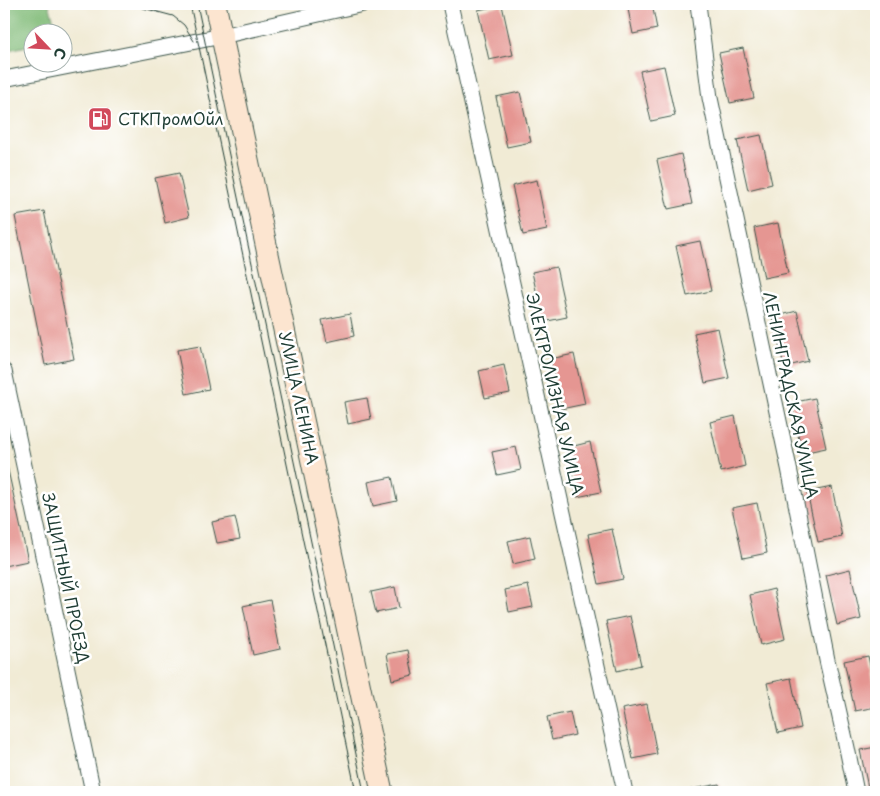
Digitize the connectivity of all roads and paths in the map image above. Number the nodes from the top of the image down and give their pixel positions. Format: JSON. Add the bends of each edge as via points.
{"nodes":[{"id":1,"x":215,"y":4,"type":"edge"},
{"id":2,"x":363,"y":4,"type":"edge"},
{"id":3,"x":450,"y":4,"type":"edge"},
{"id":4,"x":698,"y":4,"type":"edge"},
{"id":5,"x":222,"y":36,"type":"junction"},
{"id":6,"x":4,"y":79,"type":"edge"},
{"id":7,"x":4,"y":372,"type":"edge"},
{"id":8,"x":93,"y":792,"type":"edge"},
{"id":9,"x":382,"y":792,"type":"edge"},
{"id":10,"x":625,"y":792,"type":"edge"},
{"id":11,"x":856,"y":792,"type":"edge"}],
"edges":[{"from":1,"to":5,"type":"main road","name":"УЛИЦА ЛЕНИНА"},
{"from":2,"to":5,"type":"street"},
{"from":3,"to":10,"type":"street","name":"ЭЛЕКТРОЛИЗНАЯ УЛИЦА"},
{"from":4,"to":11,"type":"street","name":"ЛЕНИНГРАДСКАЯ УЛИЦА","via":[[710,98]]},
{"from":5,"to":6,"type":"street"},
{"from":5,"to":9,"type":"main road","name":"УЛИЦА ЛЕНИНА"},
{"from":7,"to":8,"type":"street","name":"ЗАЩИТНЫЙ ПРОЕЗД"}]}
